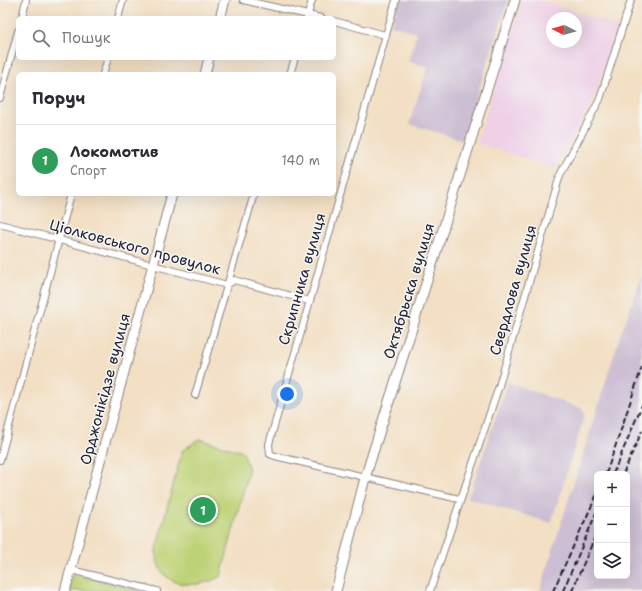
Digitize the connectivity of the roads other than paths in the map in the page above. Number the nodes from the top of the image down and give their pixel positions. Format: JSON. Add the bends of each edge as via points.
{"nodes":[{"id":1,"x":26,"y":0,"type":"edge"},
{"id":2,"x":123,"y":0,"type":"edge"},
{"id":3,"x":225,"y":0,"type":"edge"},
{"id":4,"x":243,"y":0,"type":"edge"},
{"id":5,"x":312,"y":0,"type":"edge"},
{"id":6,"x":396,"y":0,"type":"edge"},
{"id":7,"x":515,"y":0,"type":"edge"},
{"id":8,"x":631,"y":0,"type":"edge"},
{"id":9,"x":22,"y":16,"type":"edge"},
{"id":10,"x":119,"y":16,"type":"edge"},
{"id":11,"x":221,"y":16,"type":"edge"},
{"id":12,"x":308,"y":16,"type":"edge"},
{"id":13,"x":336,"y":22,"type":"edge"},
{"id":14,"x":385,"y":35,"type":"junction"},
{"id":15,"x":16,"y":38,"type":"edge"},
{"id":16,"x":107,"y":60,"type":"edge"},
{"id":17,"x":208,"y":60,"type":"edge"},
{"id":18,"x":294,"y":60,"type":"edge"},
{"id":19,"x":104,"y":72,"type":"edge"},
{"id":20,"x":206,"y":72,"type":"edge"},
{"id":21,"x":291,"y":72,"type":"edge"},
{"id":22,"x":0,"y":98,"type":"edge"},
{"id":23,"x":71,"y":196,"type":"edge"},
{"id":24,"x":171,"y":196,"type":"edge"},
{"id":25,"x":253,"y":196,"type":"edge"},
{"id":26,"x":0,"y":224,"type":"edge"},
{"id":27,"x":59,"y":240,"type":"junction"},
{"id":28,"x":153,"y":265,"type":"junction"},
{"id":29,"x":227,"y":285,"type":"junction"},
{"id":30,"x":309,"y":302,"type":"junction"},
{"id":31,"x":195,"y":395,"type":"dead end"},
{"id":32,"x":0,"y":460,"type":"edge"},
{"id":33,"x":365,"y":478,"type":"junction"},
{"id":34,"x":459,"y":499,"type":"junction"},
{"id":35,"x":71,"y":570,"type":"junction"},
{"id":36,"x":65,"y":591,"type":"edge"},
{"id":37,"x":157,"y":591,"type":"edge"},
{"id":38,"x":336,"y":591,"type":"edge"},
{"id":39,"x":430,"y":591,"type":"edge"}],
"edges":[{"from":1,"to":9,"type":"street"},
{"from":2,"to":10,"type":"street"},
{"from":3,"to":11,"type":"main road"},
{"from":4,"to":12,"type":"street"},
{"from":5,"to":12,"type":"street"},
{"from":6,"to":14,"type":"street","name":"Скрипника вулиця"},
{"from":7,"to":33,"type":"main road","name":"Октябрьска вулиця"},
{"from":8,"to":34,"type":"street","name":"Свердлова вулиця","via":[[600,99],[560,175],[499,386]]},
{"from":13,"to":14,"type":"street"},
{"from":14,"to":30,"type":"street","name":"Скрипника вулиця"},
{"from":15,"to":22,"type":"street"},
{"from":16,"to":19,"type":"street"},
{"from":17,"to":20,"type":"main road"},
{"from":18,"to":21,"type":"street"},
{"from":23,"to":27,"type":"street"},
{"from":24,"to":28,"type":"main road","name":"Орджонікідзе вулиця"},
{"from":25,"to":29,"type":"street"},
{"from":26,"to":27,"type":"street","name":"Ціолковського провулок"},
{"from":27,"to":28,"type":"street","name":"Ціолковського провулок"},
{"from":27,"to":32,"type":"street"},
{"from":28,"to":29,"type":"street","name":"Ціолковського провулок"},
{"from":28,"to":35,"type":"main road","name":"Орджонікідзе вулиця"},
{"from":29,"to":30,"type":"street","name":"Ціолковського провулок","via":[[234,280]]},
{"from":29,"to":31,"type":"street"},
{"from":30,"to":33,"type":"street","name":"Скрипника вулиця","via":[[269,438],[270,454]]},
{"from":33,"to":34,"type":"street"},
{"from":33,"to":38,"type":"main road","name":"Октябрьска вулиця"},
{"from":34,"to":39,"type":"street","name":"Свердлова вулиця"},
{"from":35,"to":36,"type":"main road","name":"Орджонікідзе вулиця"},
{"from":35,"to":37,"type":"street"}]}
